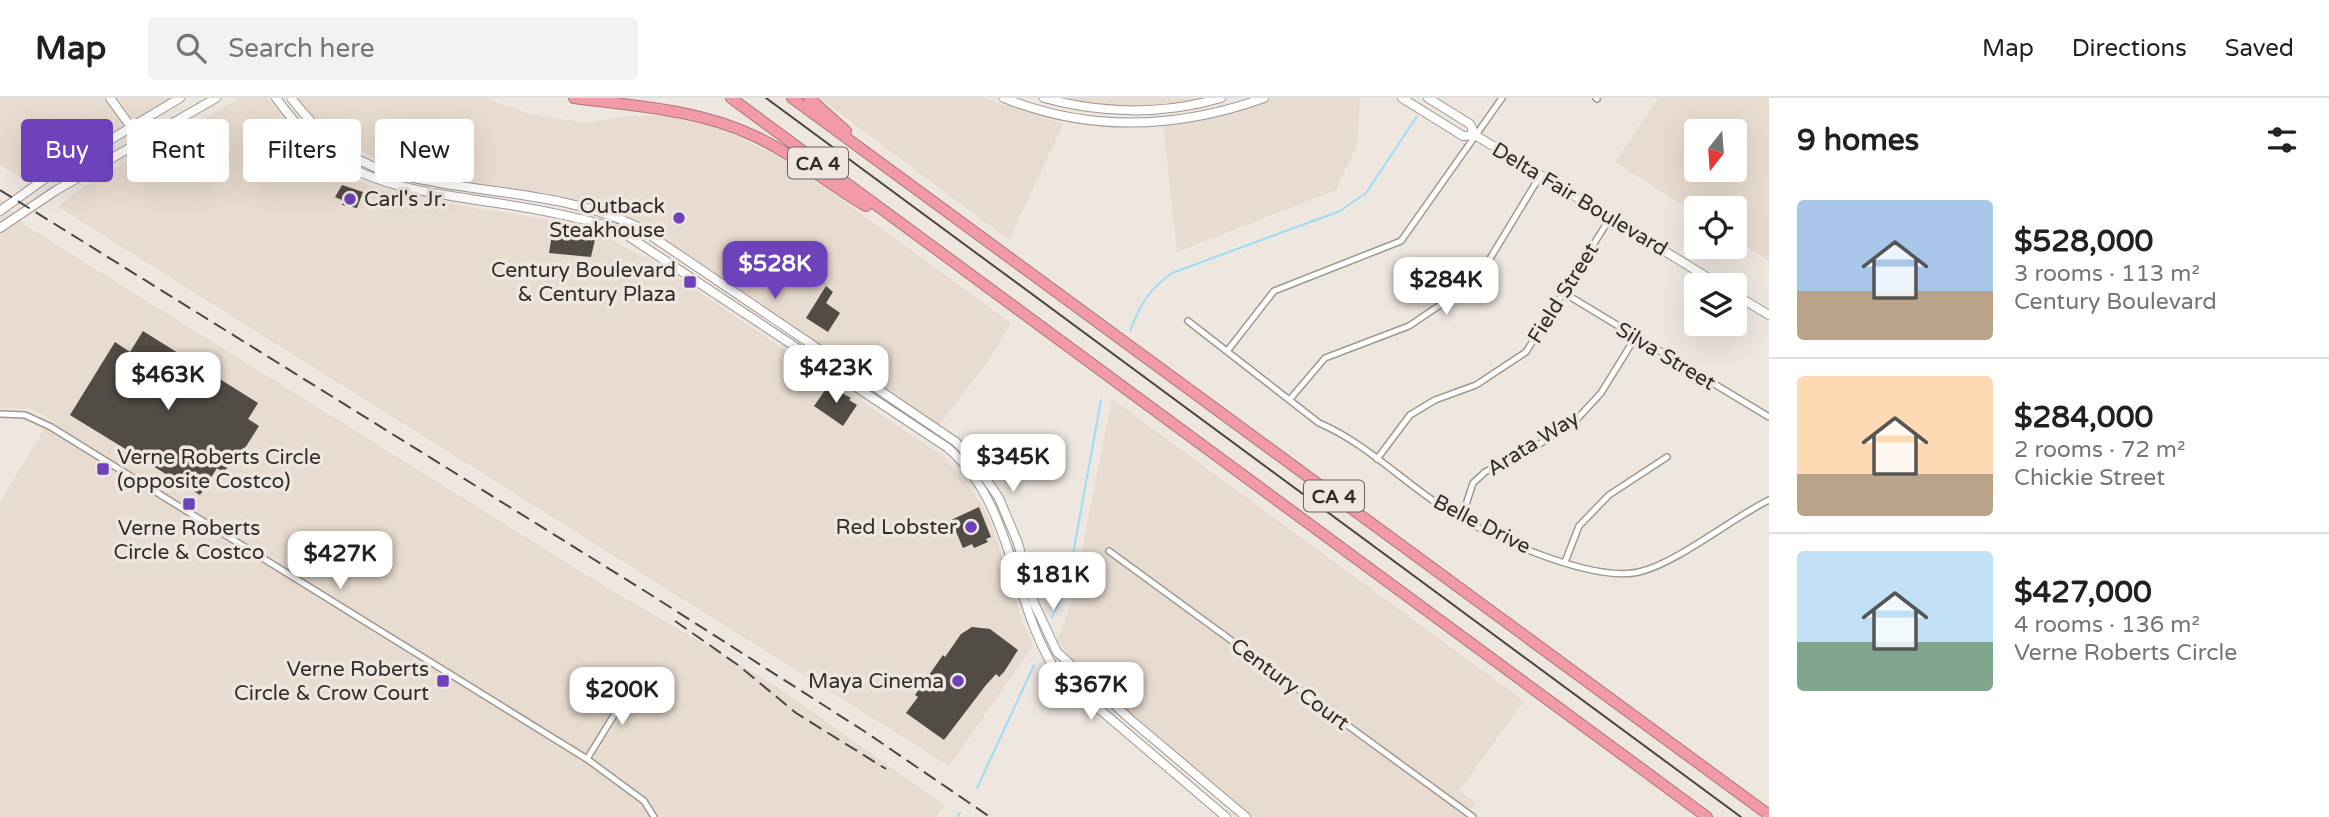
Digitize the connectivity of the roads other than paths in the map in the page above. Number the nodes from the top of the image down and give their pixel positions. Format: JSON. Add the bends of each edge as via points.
{"nodes":[{"id":1,"x":110,"y":98,"type":"edge"},
{"id":2,"x":180,"y":98,"type":"edge"},
{"id":3,"x":216,"y":98,"type":"edge"},
{"id":4,"x":276,"y":98,"type":"edge"},
{"id":5,"x":290,"y":98,"type":"edge"},
{"id":6,"x":574,"y":98,"type":"edge"},
{"id":7,"x":731,"y":98,"type":"edge"},
{"id":8,"x":792,"y":98,"type":"edge"},
{"id":9,"x":808,"y":98,"type":"edge"},
{"id":10,"x":1004,"y":98,"type":"edge"},
{"id":11,"x":1044,"y":98,"type":"edge"},
{"id":12,"x":1221,"y":98,"type":"edge"},
{"id":13,"x":1264,"y":98,"type":"edge"},
{"id":14,"x":1402,"y":98,"type":"edge"},
{"id":15,"x":1428,"y":98,"type":"edge"},
{"id":16,"x":1502,"y":98,"type":"edge"},
{"id":17,"x":127,"y":119,"type":"edge"},
{"id":18,"x":145,"y":119,"type":"edge"},
{"id":19,"x":179,"y":119,"type":"edge"},
{"id":20,"x":127,"y":130,"type":"edge"},
{"id":21,"x":1475,"y":135,"type":"junction"},
{"id":22,"x":127,"y":150,"type":"edge"},
{"id":23,"x":1541,"y":176,"type":"junction"},
{"id":24,"x":900,"y":177,"type":"junction"},
{"id":25,"x":0,"y":211,"type":"edge"},
{"id":26,"x":1610,"y":218,"type":"junction"},
{"id":27,"x":0,"y":228,"type":"edge"},
{"id":28,"x":905,"y":229,"type":"junction"},
{"id":29,"x":1700,"y":273,"type":"edge"},
{"id":30,"x":1564,"y":293,"type":"junction"},
{"id":31,"x":1747,"y":302,"type":"edge"},
{"id":32,"x":1769,"y":315,"type":"edge"},
{"id":33,"x":1188,"y":321,"type":"dead end"},
{"id":34,"x":1635,"y":338,"type":"junction"},
{"id":35,"x":1228,"y":351,"type":"junction"},
{"id":36,"x":1291,"y":398,"type":"junction"},
{"id":37,"x":0,"y":414,"type":"edge"},
{"id":38,"x":1769,"y":417,"type":"edge"},
{"id":39,"x":1667,"y":457,"type":"dead end"},
{"id":40,"x":1377,"y":459,"type":"junction"},
{"id":41,"x":1769,"y":500,"type":"edge"},
{"id":42,"x":1462,"y":517,"type":"junction"},
{"id":43,"x":1109,"y":551,"type":"dead end"},
{"id":44,"x":1565,"y":562,"type":"junction"},
{"id":45,"x":635,"y":681,"type":"dead end"},
{"id":46,"x":587,"y":759,"type":"junction"},
{"id":47,"x":1769,"y":815,"type":"edge"},
{"id":48,"x":653,"y":817,"type":"edge"},
{"id":49,"x":1226,"y":817,"type":"edge"},
{"id":50,"x":1246,"y":817,"type":"edge"},
{"id":51,"x":1472,"y":817,"type":"edge"},
{"id":52,"x":1707,"y":817,"type":"edge"}],
"edges":[{"from":1,"to":17,"type":"street"},
{"from":2,"to":18,"type":"street"},
{"from":3,"to":19,"type":"street"},
{"from":4,"to":49,"type":"street","via":[[311,141],[371,178],[417,192],[576,216],[616,228],[947,448],[974,475],[996,514],[1030,623],[1058,674]]},
{"from":5,"to":50,"type":"street","via":[[338,146],[372,166],[404,177],[578,205],[638,227],[956,442],[999,498],[1015,534],[1034,603],[1058,652]]},
{"from":6,"to":28,"type":"highway","via":[[700,116],[753,135]]},
{"from":7,"to":28,"type":"highway","number":"CA 4"},
{"from":8,"to":24,"type":"highway","number":"CA 4"},
{"from":9,"to":24,"type":"highway"},
{"from":10,"to":13,"type":"street","via":[[1069,118],[1130,124],[1199,118]]},
{"from":11,"to":12,"type":"street","via":[[1133,111],[1178,108]]},
{"from":14,"to":21,"type":"street","name":"Delta Fair Boulevard","via":[[1463,136]]},
{"from":15,"to":21,"type":"street","name":"Delta Fair Boulevard","via":[[1470,124]]},
{"from":16,"to":21,"type":"street"},
{"from":20,"to":25,"type":"street"},
{"from":21,"to":23,"type":"street","name":"Delta Fair Boulevard"},
{"from":21,"to":35,"type":"street","via":[[1401,241],[1274,291]]},
{"from":22,"to":27,"type":"street"},
{"from":23,"to":26,"type":"street","name":"Delta Fair Boulevard"},
{"from":23,"to":36,"type":"street","via":[[1477,280],[1409,326],[1325,358]]},
{"from":24,"to":47,"type":"highway","number":"CA 4"},
{"from":26,"to":29,"type":"street","name":"Delta Fair Boulevard"},
{"from":26,"to":30,"type":"street","name":"Field Street"},
{"from":28,"to":52,"type":"highway","number":"CA 4"},
{"from":30,"to":34,"type":"street","name":"Silva Street"},
{"from":30,"to":40,"type":"street","name":"Field Street","via":[[1526,352],[1476,385],[1434,400],[1410,415]]},
{"from":31,"to":32,"type":"street"},
{"from":33,"to":35,"type":"street","name":"Belle Drive"},
{"from":34,"to":38,"type":"street","name":"Silva Street"},
{"from":34,"to":42,"type":"street","name":"Arata Way","via":[[1601,393],[1577,419],[1473,483]]},
{"from":35,"to":36,"type":"street","name":"Belle Drive"},
{"from":36,"to":40,"type":"street","name":"Belle Drive","via":[[1319,423],[1344,433]]},
{"from":37,"to":46,"type":"street","via":[[26,415],[47,424]]},
{"from":39,"to":44,"type":"street","via":[[1609,495],[1579,526]]},
{"from":40,"to":42,"type":"street","name":"Belle Drive"},
{"from":41,"to":44,"type":"street","name":"Belle Drive","via":[[1640,572],[1596,573]]},
{"from":42,"to":44,"type":"street","name":"Belle Drive"},
{"from":43,"to":51,"type":"street","name":"Century Court"},
{"from":45,"to":46,"type":"street"},
{"from":46,"to":48,"type":"street","via":[[644,801]]}]}
